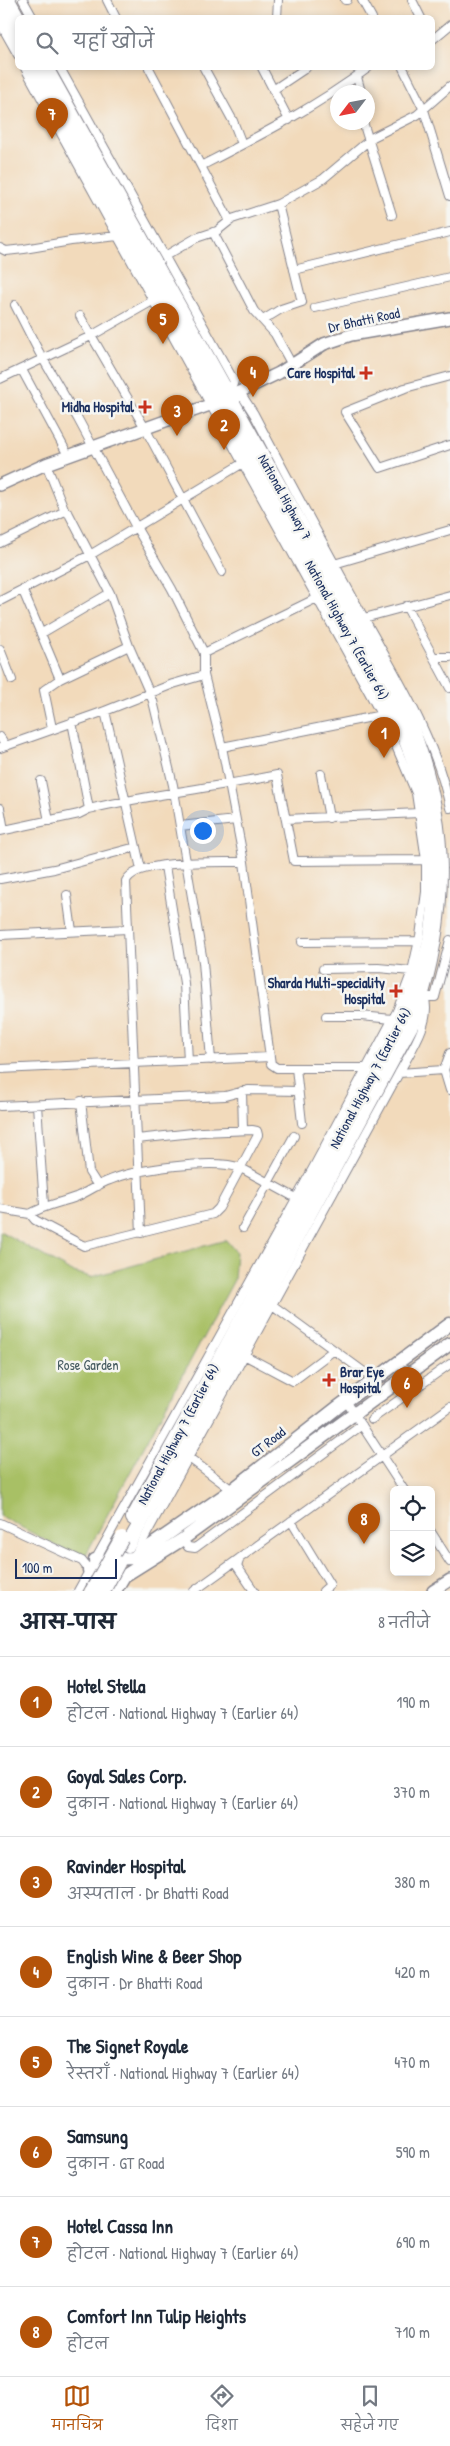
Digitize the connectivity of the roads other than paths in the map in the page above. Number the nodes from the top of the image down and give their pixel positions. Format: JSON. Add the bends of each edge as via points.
{"nodes":[{"id":1,"x":8,"y":0,"type":"edge"},
{"id":2,"x":23,"y":0,"type":"edge"},
{"id":3,"x":107,"y":0,"type":"edge"},
{"id":4,"x":278,"y":0,"type":"edge"},
{"id":5,"x":362,"y":0,"type":"edge"},
{"id":6,"x":412,"y":0,"type":"edge"},
{"id":7,"x":0,"y":5,"type":"edge"},
{"id":8,"x":16,"y":15,"type":"edge"},
{"id":9,"x":31,"y":15,"type":"edge"},
{"id":10,"x":114,"y":15,"type":"edge"},
{"id":11,"x":277,"y":15,"type":"edge"},
{"id":12,"x":370,"y":15,"type":"edge"},
{"id":13,"x":420,"y":15,"type":"edge"},
{"id":14,"x":0,"y":23,"type":"edge"},
{"id":15,"x":450,"y":24,"type":"edge"},
{"id":16,"x":15,"y":32,"type":"edge"},
{"id":17,"x":435,"y":37,"type":"edge"},
{"id":18,"x":15,"y":50,"type":"edge"},
{"id":19,"x":26,"y":70,"type":"edge"},
{"id":20,"x":35,"y":70,"type":"edge"},
{"id":21,"x":47,"y":70,"type":"edge"},
{"id":22,"x":61,"y":70,"type":"edge"},
{"id":23,"x":150,"y":70,"type":"edge"},
{"id":24,"x":205,"y":70,"type":"edge"},
{"id":25,"x":263,"y":70,"type":"edge"},
{"id":26,"x":303,"y":70,"type":"edge"},
{"id":27,"x":366,"y":70,"type":"edge"},
{"id":28,"x":404,"y":70,"type":"edge"},
{"id":29,"x":357,"y":77,"type":"junction"},
{"id":30,"x":359,"y":85,"type":"edge"},
{"id":31,"x":450,"y":86,"type":"edge"},
{"id":32,"x":273,"y":90,"type":"junction"},
{"id":33,"x":424,"y":110,"type":"junction"},
{"id":34,"x":289,"y":120,"type":"junction"},
{"id":35,"x":365,"y":130,"type":"edge"},
{"id":36,"x":367,"y":142,"type":"junction"},
{"id":37,"x":242,"y":144,"type":"junction"},
{"id":38,"x":446,"y":165,"type":"edge"},
{"id":39,"x":201,"y":166,"type":"junction"},
{"id":40,"x":450,"y":196,"type":"edge"},
{"id":41,"x":278,"y":204,"type":"junction"},
{"id":42,"x":392,"y":215,"type":"dead end"},
{"id":43,"x":230,"y":221,"type":"junction"},
{"id":44,"x":213,"y":232,"type":"junction"},
{"id":45,"x":450,"y":232,"type":"edge"},
{"id":46,"x":118,"y":236,"type":"junction"},
{"id":47,"x":0,"y":248,"type":"edge"},
{"id":48,"x":165,"y":256,"type":"junction"},
{"id":49,"x":294,"y":270,"type":"junction"},
{"id":50,"x":450,"y":276,"type":"edge"},
{"id":51,"x":157,"y":299,"type":"junction"},
{"id":52,"x":15,"y":305,"type":"dead end"},
{"id":53,"x":315,"y":308,"type":"dead end"},
{"id":54,"x":80,"y":316,"type":"dead end"},
{"id":55,"x":450,"y":318,"type":"edge"},
{"id":56,"x":262,"y":320,"type":"junction"},
{"id":57,"x":91,"y":336,"type":"junction"},
{"id":58,"x":44,"y":359,"type":"junction"},
{"id":59,"x":292,"y":365,"type":"junction"},
{"id":60,"x":22,"y":370,"type":"junction"},
{"id":61,"x":1,"y":376,"type":"edge"},
{"id":62,"x":450,"y":376,"type":"edge"},
{"id":63,"x":219,"y":401,"type":"junction"},
{"id":64,"x":145,"y":428,"type":"junction"},
{"id":65,"x":450,"y":445,"type":"edge"},
{"id":66,"x":92,"y":448,"type":"junction"},
{"id":67,"x":69,"y":456,"type":"junction"},
{"id":68,"x":243,"y":463,"type":"junction"},
{"id":69,"x":46,"y":464,"type":"junction"},
{"id":70,"x":0,"y":485,"type":"edge"},
{"id":71,"x":182,"y":499,"type":"junction"},
{"id":72,"x":65,"y":511,"type":"junction"},
{"id":73,"x":136,"y":528,"type":"junction"},
{"id":74,"x":450,"y":530,"type":"edge"},
{"id":75,"x":0,"y":543,"type":"edge"},
{"id":76,"x":90,"y":555,"type":"junction"},
{"id":77,"x":334,"y":564,"type":"junction"},
{"id":78,"x":222,"y":572,"type":"dead end"},
{"id":79,"x":23,"y":591,"type":"junction"},
{"id":80,"x":110,"y":592,"type":"junction"},
{"id":81,"x":450,"y":595,"type":"edge"},
{"id":82,"x":317,"y":598,"type":"junction"},
{"id":83,"x":0,"y":601,"type":"edge"},
{"id":84,"x":406,"y":606,"type":"junction"},
{"id":85,"x":364,"y":618,"type":"junction"},
{"id":86,"x":42,"y":634,"type":"junction"},
{"id":87,"x":129,"y":646,"type":"junction"},
{"id":88,"x":0,"y":649,"type":"edge"},
{"id":89,"x":204,"y":653,"type":"junction"},
{"id":90,"x":434,"y":657,"type":"junction"},
{"id":91,"x":450,"y":657,"type":"edge"},
{"id":92,"x":204,"y":675,"type":"junction"},
{"id":93,"x":60,"y":679,"type":"junction"},
{"id":94,"x":12,"y":680,"type":"dead end"},
{"id":95,"x":450,"y":688,"type":"edge"},
{"id":96,"x":150,"y":694,"type":"junction"},
{"id":97,"x":105,"y":711,"type":"junction"},
{"id":98,"x":382,"y":715,"type":"junction"},
{"id":99,"x":72,"y":722,"type":"junction"},
{"id":100,"x":52,"y":728,"type":"junction"},
{"id":101,"x":0,"y":737,"type":"edge"},
{"id":102,"x":3,"y":747,"type":"edge"},
{"id":103,"x":222,"y":747,"type":"junction"},
{"id":104,"x":321,"y":774,"type":"dead end"},
{"id":105,"x":41,"y":781,"type":"dead end"},
{"id":106,"x":229,"y":785,"type":"junction"},
{"id":107,"x":447,"y":785,"type":"edge"},
{"id":108,"x":173,"y":792,"type":"junction"},
{"id":109,"x":125,"y":800,"type":"junction"},
{"id":110,"x":450,"y":807,"type":"edge"},
{"id":111,"x":0,"y":808,"type":"edge"},
{"id":112,"x":89,"y":809,"type":"junction"},
{"id":113,"x":419,"y":813,"type":"junction"},
{"id":114,"x":329,"y":818,"type":"junction"},
{"id":115,"x":286,"y":819,"type":"junction"},
{"id":116,"x":236,"y":820,"type":"junction"},
{"id":117,"x":49,"y":821,"type":"junction"},
{"id":118,"x":180,"y":826,"type":"junction"},
{"id":119,"x":2,"y":831,"type":"edge"},
{"id":120,"x":136,"y":847,"type":"junction"},
{"id":121,"x":426,"y":860,"type":"junction"},
{"id":122,"x":244,"y":862,"type":"junction"},
{"id":123,"x":186,"y":863,"type":"junction"},
{"id":124,"x":165,"y":866,"type":"junction"},
{"id":125,"x":141,"y":869,"type":"junction"},
{"id":126,"x":0,"y":879,"type":"edge"},
{"id":127,"x":67,"y":895,"type":"dead end"},
{"id":128,"x":128,"y":929,"type":"junction"},
{"id":129,"x":72,"y":931,"type":"junction"},
{"id":130,"x":0,"y":935,"type":"edge"},
{"id":131,"x":450,"y":940,"type":"edge"},
{"id":132,"x":419,"y":941,"type":"junction"},
{"id":133,"x":302,"y":942,"type":"dead end"},
{"id":134,"x":323,"y":969,"type":"dead end"},
{"id":135,"x":412,"y":971,"type":"junction"},
{"id":136,"x":424,"y":997,"type":"junction"},
{"id":137,"x":326,"y":1016,"type":"dead end"},
{"id":138,"x":392,"y":1019,"type":"junction"},
{"id":139,"x":450,"y":1053,"type":"edge"},
{"id":140,"x":270,"y":1056,"type":"junction"},
{"id":141,"x":211,"y":1060,"type":"junction"},
{"id":142,"x":188,"y":1061,"type":"junction"},
{"id":143,"x":133,"y":1064,"type":"junction"},
{"id":144,"x":296,"y":1068,"type":"junction"},
{"id":145,"x":365,"y":1068,"type":"junction"},
{"id":146,"x":0,"y":1069,"type":"edge"},
{"id":147,"x":444,"y":1070,"type":"junction"},
{"id":148,"x":399,"y":1073,"type":"junction"},
{"id":149,"x":450,"y":1090,"type":"edge"},
{"id":150,"x":242,"y":1091,"type":"junction"},
{"id":151,"x":298,"y":1091,"type":"junction"},
{"id":152,"x":134,"y":1099,"type":"junction"},
{"id":153,"x":81,"y":1101,"type":"junction"},
{"id":154,"x":37,"y":1105,"type":"junction"},
{"id":155,"x":0,"y":1106,"type":"edge"},
{"id":156,"x":302,"y":1123,"type":"dead end"},
{"id":157,"x":243,"y":1130,"type":"junction"},
{"id":158,"x":294,"y":1136,"type":"dead end"},
{"id":159,"x":138,"y":1139,"type":"junction"},
{"id":160,"x":336,"y":1167,"type":"joint"},
{"id":161,"x":241,"y":1168,"type":"junction"},
{"id":162,"x":138,"y":1171,"type":"junction"},
{"id":163,"x":269,"y":1182,"type":"junction"},
{"id":164,"x":98,"y":1186,"type":"junction"},
{"id":165,"x":296,"y":1198,"type":"junction"},
{"id":166,"x":44,"y":1205,"type":"junction"},
{"id":167,"x":0,"y":1209,"type":"edge"},
{"id":168,"x":30,"y":1214,"type":"junction"},
{"id":169,"x":243,"y":1228,"type":"dead end"},
{"id":170,"x":142,"y":1233,"type":"junction"},
{"id":171,"x":272,"y":1304,"type":"junction"},
{"id":172,"x":450,"y":1324,"type":"edge"},
{"id":173,"x":450,"y":1344,"type":"edge"},
{"id":174,"x":334,"y":1350,"type":"junction"},
{"id":175,"x":244,"y":1355,"type":"junction"},
{"id":176,"x":450,"y":1364,"type":"edge"},
{"id":177,"x":375,"y":1380,"type":"junction"},
{"id":178,"x":346,"y":1401,"type":"junction"},
{"id":179,"x":450,"y":1406,"type":"edge"},
{"id":180,"x":355,"y":1414,"type":"junction"},
{"id":181,"x":372,"y":1419,"type":"dead end"},
{"id":182,"x":362,"y":1426,"type":"junction"},
{"id":183,"x":382,"y":1456,"type":"junction"},
{"id":184,"x":188,"y":1457,"type":"junction"},
{"id":185,"x":401,"y":1486,"type":"edge"},
{"id":186,"x":232,"y":1490,"type":"junction"},
{"id":187,"x":291,"y":1521,"type":"junction"},
{"id":188,"x":0,"y":1524,"type":"edge"},
{"id":189,"x":435,"y":1538,"type":"edge"},
{"id":190,"x":183,"y":1539,"type":"junction"},
{"id":191,"x":128,"y":1547,"type":"junction"},
{"id":192,"x":240,"y":1558,"type":"junction"},
{"id":193,"x":450,"y":1562,"type":"edge"},
{"id":194,"x":89,"y":1564,"type":"junction"},
{"id":195,"x":124,"y":1576,"type":"junction"},
{"id":196,"x":450,"y":1580,"type":"edge"},
{"id":197,"x":78,"y":1591,"type":"edge"},
{"id":198,"x":92,"y":1591,"type":"edge"},
{"id":199,"x":103,"y":1591,"type":"edge"},
{"id":200,"x":115,"y":1591,"type":"edge"},
{"id":201,"x":194,"y":1591,"type":"edge"},
{"id":202,"x":254,"y":1591,"type":"edge"},
{"id":203,"x":323,"y":1591,"type":"edge"},
{"id":204,"x":433,"y":1591,"type":"edge"}],
"edges":[{"from":1,"to":8,"type":"highway"},
{"from":2,"to":9,"type":"street"},
{"from":3,"to":10,"type":"street"},
{"from":4,"to":11,"type":"street"},
{"from":5,"to":12,"type":"street"},
{"from":6,"to":13,"type":"street"},
{"from":7,"to":16,"type":"highway"},
{"from":14,"to":18,"type":"street"},
{"from":15,"to":17,"type":"street"},
{"from":19,"to":46,"type":"street"},
{"from":20,"to":51,"type":"highway","name":"National Highway 7 (Earlier 64)"},
{"from":21,"to":63,"type":"highway","name":"National Highway 7"},
{"from":22,"to":48,"type":"street"},
{"from":23,"to":39,"type":"street"},
{"from":24,"to":37,"type":"street"},
{"from":25,"to":32,"type":"street"},
{"from":26,"to":32,"type":"street"},
{"from":27,"to":29,"type":"street"},
{"from":28,"to":33,"type":"street"},
{"from":29,"to":30,"type":"street"},
{"from":29,"to":34,"type":"street"},
{"from":31,"to":33,"type":"street"},
{"from":32,"to":34,"type":"street"},
{"from":33,"to":36,"type":"street"},
{"from":33,"to":38,"type":"street"},
{"from":34,"to":37,"type":"street"},
{"from":35,"to":36,"type":"street"},
{"from":36,"to":41,"type":"street","via":[[323,178]]},
{"from":36,"to":42,"type":"street"},
{"from":37,"to":39,"type":"street"},
{"from":38,"to":40,"type":"street"},
{"from":39,"to":43,"type":"street"},
{"from":41,"to":43,"type":"street"},
{"from":41,"to":49,"type":"street"},
{"from":43,"to":44,"type":"street"},
{"from":44,"to":48,"type":"street"},
{"from":44,"to":56,"type":"street","via":[[254,311]]},
{"from":45,"to":49,"type":"street"},
{"from":46,"to":47,"type":"street","via":[[24,250]]},
{"from":46,"to":51,"type":"street"},
{"from":48,"to":63,"type":"street","via":[[234,381]]},
{"from":49,"to":56,"type":"street","via":[[302,302]]},
{"from":50,"to":53,"type":"street"},
{"from":51,"to":57,"type":"street"},
{"from":51,"to":63,"type":"highway","name":"National Highway 7 (Earlier 64)"},
{"from":52,"to":58,"type":"street"},
{"from":54,"to":57,"type":"street"},
{"from":55,"to":59,"type":"street","name":"Dr Bhatti Road","via":[[351,335],[324,344]]},
{"from":56,"to":59,"type":"street","via":[[275,334]]},
{"from":57,"to":58,"type":"street"},
{"from":57,"to":64,"type":"street"},
{"from":58,"to":60,"type":"street"},
{"from":58,"to":66,"type":"street"},
{"from":59,"to":63,"type":"street","name":"Dr Bhatti Road"},
{"from":60,"to":61,"type":"street"},
{"from":60,"to":67,"type":"street"},
{"from":62,"to":65,"type":"street","via":[[405,388],[345,412],[380,468]]},
{"from":63,"to":64,"type":"street","name":"Dr Bhatti Road"},
{"from":63,"to":68,"type":"street"},
{"from":63,"to":77,"type":"street","via":[[242,397],[254,414]]},
{"from":63,"to":136,"type":"highway","name":"National Highway 7","via":[[381,665],[420,740],[436,783],[447,864],[439,948]]},
{"from":63,"to":191,"type":"highway","name":"National Highway 7 (Earlier 64)","via":[[405,738],[426,798],[434,841],[434,908],[431,937],[415,990],[388,1050]]},
{"from":64,"to":66,"type":"street","name":"Dr Bhatti Road"},
{"from":64,"to":71,"type":"street"},
{"from":66,"to":67,"type":"street","name":"Dr Bhatti Road"},
{"from":66,"to":73,"type":"street"},
{"from":67,"to":69,"type":"street","name":"Dr Bhatti Road"},
{"from":68,"to":71,"type":"street"},
{"from":68,"to":82,"type":"street"},
{"from":69,"to":70,"type":"street","name":"Dr Bhatti Road"},
{"from":69,"to":72,"type":"street"},
{"from":71,"to":73,"type":"street"},
{"from":71,"to":78,"type":"street"},
{"from":72,"to":75,"type":"street"},
{"from":72,"to":76,"type":"street"},
{"from":73,"to":76,"type":"street"},
{"from":73,"to":89,"type":"street"},
{"from":74,"to":77,"type":"street"},
{"from":76,"to":79,"type":"street"},
{"from":76,"to":80,"type":"street"},
{"from":77,"to":85,"type":"street"},
{"from":79,"to":83,"type":"street"},
{"from":79,"to":86,"type":"street"},
{"from":80,"to":86,"type":"street"},
{"from":80,"to":87,"type":"street"},
{"from":81,"to":84,"type":"street"},
{"from":82,"to":89,"type":"street"},
{"from":82,"to":98,"type":"street"},
{"from":84,"to":85,"type":"street"},
{"from":84,"to":90,"type":"street"},
{"from":85,"to":107,"type":"street","via":[[406,692]]},
{"from":86,"to":93,"type":"street"},
{"from":87,"to":93,"type":"street"},
{"from":87,"to":96,"type":"street"},
{"from":88,"to":94,"type":"street"},
{"from":89,"to":92,"type":"street"},
{"from":90,"to":91,"type":"street"},
{"from":90,"to":95,"type":"street"},
{"from":92,"to":96,"type":"street"},
{"from":92,"to":103,"type":"street"},
{"from":93,"to":100,"type":"street","via":[[44,690]]},
{"from":96,"to":97,"type":"street"},
{"from":96,"to":108,"type":"street"},
{"from":97,"to":99,"type":"street"},
{"from":97,"to":109,"type":"street"},
{"from":98,"to":103,"type":"street"},
{"from":98,"to":113,"type":"street","via":[[416,793]]},
{"from":99,"to":100,"type":"street"},
{"from":99,"to":112,"type":"street"},
{"from":100,"to":102,"type":"street"},
{"from":101,"to":102,"type":"street"},
{"from":103,"to":106,"type":"street"},
{"from":104,"to":114,"type":"street"},
{"from":105,"to":117,"type":"street"},
{"from":106,"to":108,"type":"street"},
{"from":106,"to":115,"type":"street","via":[[277,776]]},
{"from":106,"to":116,"type":"street"},
{"from":107,"to":110,"type":"street"},
{"from":108,"to":109,"type":"street"},
{"from":108,"to":118,"type":"street"},
{"from":109,"to":112,"type":"street"},
{"from":109,"to":120,"type":"street"},
{"from":111,"to":119,"type":"street"},
{"from":112,"to":117,"type":"street"},
{"from":113,"to":114,"type":"street"},
{"from":113,"to":121,"type":"street"},
{"from":114,"to":115,"type":"street"},
{"from":115,"to":121,"type":"street","via":[[294,861]]},
{"from":116,"to":118,"type":"street"},
{"from":116,"to":122,"type":"street"},
{"from":117,"to":119,"type":"street"},
{"from":118,"to":123,"type":"street"},
{"from":120,"to":125,"type":"street"},
{"from":120,"to":126,"type":"street","via":[[54,869]]},
{"from":121,"to":132,"type":"street","via":[[426,892]]},
{"from":122,"to":123,"type":"street"},
{"from":122,"to":140,"type":"street"},
{"from":123,"to":124,"type":"street"},
{"from":123,"to":141,"type":"street","via":[[203,962]]},
{"from":124,"to":125,"type":"street"},
{"from":124,"to":142,"type":"street","via":[[184,983]]},
{"from":125,"to":128,"type":"street","via":[[128,876],[126,882]]},
{"from":127,"to":129,"type":"street"},
{"from":128,"to":129,"type":"street"},
{"from":128,"to":143,"type":"street"},
{"from":129,"to":130,"type":"street"},
{"from":131,"to":136,"type":"street","via":[[435,997]]},
{"from":132,"to":133,"type":"street"},
{"from":132,"to":135,"type":"street"},
{"from":134,"to":135,"type":"street"},
{"from":135,"to":138,"type":"street"},
{"from":136,"to":148,"type":"street","via":[[428,1006],[420,1032]]},
{"from":136,"to":160,"type":"highway","name":"National Highway 7","via":[[394,1061]]},
{"from":137,"to":138,"type":"street"},
{"from":138,"to":145,"type":"street"},
{"from":139,"to":147,"type":"street"},
{"from":140,"to":141,"type":"street"},
{"from":140,"to":144,"type":"street","via":[[273,1068]]},
{"from":141,"to":142,"type":"street"},
{"from":142,"to":143,"type":"street"},
{"from":143,"to":146,"type":"street"},
{"from":143,"to":152,"type":"street"},
{"from":144,"to":145,"type":"street"},
{"from":144,"to":151,"type":"street"},
{"from":145,"to":165,"type":"street"},
{"from":147,"to":148,"type":"street"},
{"from":147,"to":149,"type":"street"},
{"from":148,"to":171,"type":"street"},
{"from":150,"to":151,"type":"street"},
{"from":150,"to":152,"type":"street","via":[[225,1096]]},
{"from":150,"to":157,"type":"street"},
{"from":151,"to":156,"type":"street"},
{"from":152,"to":153,"type":"street"},
{"from":152,"to":159,"type":"street"},
{"from":153,"to":154,"type":"street"},
{"from":153,"to":164,"type":"street","via":[[89,1172]]},
{"from":154,"to":155,"type":"street"},
{"from":154,"to":166,"type":"street"},
{"from":157,"to":159,"type":"street"},
{"from":157,"to":161,"type":"street","via":[[257,1131],[258,1135]]},
{"from":158,"to":163,"type":"street"},
{"from":159,"to":162,"type":"street"},
{"from":160,"to":191,"type":"highway","name":"National Highway 7 (Earlier 64)"},
{"from":161,"to":162,"type":"street","via":[[212,1164]]},
{"from":161,"to":163,"type":"street"},
{"from":161,"to":170,"type":"street","via":[[213,1214]]},
{"from":162,"to":164,"type":"street"},
{"from":162,"to":170,"type":"street"},
{"from":163,"to":165,"type":"street"},
{"from":163,"to":169,"type":"street"},
{"from":164,"to":166,"type":"street","via":[[59,1203]]},
{"from":165,"to":194,"type":"street","via":[[110,1536]]},
{"from":166,"to":168,"type":"street"},
{"from":167,"to":168,"type":"street"},
{"from":168,"to":170,"type":"street","via":[[35,1220],[84,1246]]},
{"from":171,"to":174,"type":"street"},
{"from":171,"to":175,"type":"street"},
{"from":172,"to":177,"type":"main road","name":"GT Road"},
{"from":173,"to":180,"type":"main road","name":"GT Road"},
{"from":174,"to":175,"type":"street","via":[[293,1381]]},
{"from":174,"to":177,"type":"street"},
{"from":175,"to":184,"type":"street"},
{"from":176,"to":181,"type":"street"},
{"from":177,"to":178,"type":"main road","name":"GT Road"},
{"from":178,"to":180,"type":"street"},
{"from":178,"to":186,"type":"main road","name":"GT Road"},
{"from":179,"to":183,"type":"street"},
{"from":180,"to":182,"type":"street"},
{"from":180,"to":190,"type":"main road","name":"GT Road"},
{"from":182,"to":183,"type":"street"},
{"from":182,"to":190,"type":"street","via":[[195,1548],[188,1547]]},
{"from":183,"to":185,"type":"street"},
{"from":183,"to":187,"type":"street"},
{"from":184,"to":186,"type":"street"},
{"from":184,"to":191,"type":"street"},
{"from":186,"to":191,"type":"main road","name":"GT Road"},
{"from":187,"to":192,"type":"street"},
{"from":187,"to":203,"type":"street","via":[[330,1585]]},
{"from":188,"to":194,"type":"street"},
{"from":189,"to":193,"type":"street"},
{"from":190,"to":195,"type":"main road","name":"GT Road"},
{"from":191,"to":194,"type":"main road"},
{"from":191,"to":195,"type":"street"},
{"from":191,"to":198,"type":"highway","name":"National Highway 7 (Earlier 64)","bridge":true},
{"from":191,"to":199,"type":"highway","name":"National Highway 7 (Earlier 64)","bridge":true},
{"from":192,"to":201,"type":"street"},
{"from":192,"to":202,"type":"street","via":[[236,1566]]},
{"from":194,"to":195,"type":"main road"},
{"from":194,"to":197,"type":"street"},
{"from":195,"to":200,"type":"main road","name":"GT Road"},
{"from":196,"to":204,"type":"street"}]}
